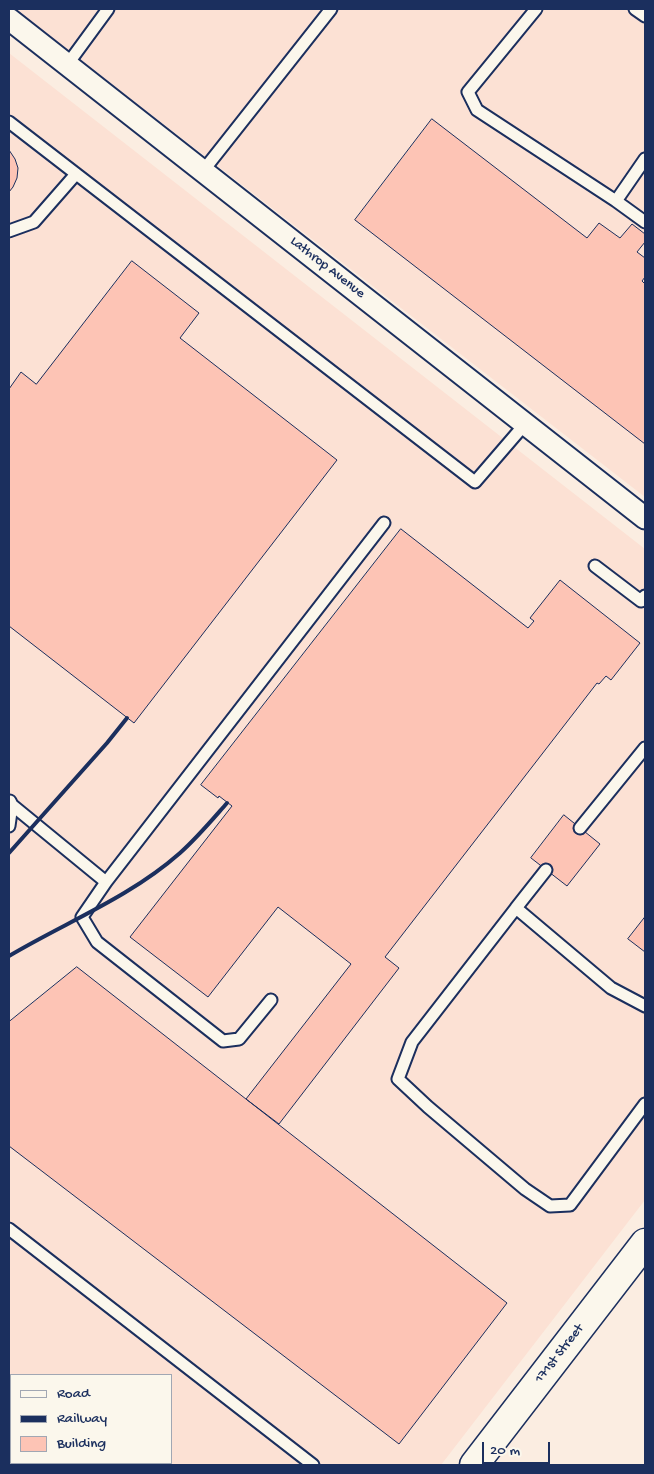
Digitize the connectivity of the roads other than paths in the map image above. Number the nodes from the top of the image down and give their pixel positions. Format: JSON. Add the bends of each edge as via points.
{"nodes":[{"id":1,"x":108,"y":9,"type":"edge"},
{"id":2,"x":331,"y":9,"type":"edge"},
{"id":3,"x":536,"y":9,"type":"edge"},
{"id":4,"x":635,"y":9,"type":"edge"},
{"id":5,"x":645,"y":16,"type":"edge"},
{"id":6,"x":9,"y":19,"type":"edge"},
{"id":7,"x":68,"y":65,"type":"junction"},
{"id":8,"x":9,"y":122,"type":"edge"},
{"id":9,"x":645,"y":158,"type":"edge"},
{"id":10,"x":203,"y":171,"type":"junction"},
{"id":11,"x":76,"y":174,"type":"junction"},
{"id":12,"x":616,"y":201,"type":"junction"},
{"id":13,"x":645,"y":222,"type":"edge"},
{"id":14,"x":9,"y":231,"type":"edge"},
{"id":15,"x":525,"y":424,"type":"junction"},
{"id":16,"x":645,"y":518,"type":"edge"},
{"id":17,"x":384,"y":523,"type":"dead end"},
{"id":18,"x":595,"y":566,"type":"dead end"},
{"id":19,"x":645,"y":596,"type":"edge"},
{"id":20,"x":645,"y":748,"type":"edge"},
{"id":21,"x":10,"y":803,"type":"edge"},
{"id":22,"x":9,"y":826,"type":"edge"},
{"id":23,"x":580,"y":828,"type":"dead end"},
{"id":24,"x":546,"y":870,"type":"dead end"},
{"id":25,"x":106,"y":882,"type":"junction"},
{"id":26,"x":516,"y":908,"type":"junction"},
{"id":27,"x":271,"y":1000,"type":"dead end"},
{"id":28,"x":645,"y":1006,"type":"edge"},
{"id":29,"x":645,"y":1104,"type":"edge"},
{"id":30,"x":9,"y":1229,"type":"edge"},
{"id":31,"x":645,"y":1243,"type":"edge"},
{"id":32,"x":313,"y":1465,"type":"edge"},
{"id":33,"x":474,"y":1465,"type":"edge"}],
"edges":[{"from":1,"to":7,"type":"lane"},
{"from":2,"to":10,"type":"lane"},
{"from":3,"to":12,"type":"lane","via":[[468,92],[477,110]]},
{"from":4,"to":5,"type":"lane"},
{"from":6,"to":7,"type":"street","name":"Lathrop Avenue"},
{"from":7,"to":10,"type":"street","name":"Lathrop Avenue"},
{"from":8,"to":11,"type":"lane"},
{"from":9,"to":12,"type":"lane"},
{"from":10,"to":15,"type":"street","name":"Lathrop Avenue"},
{"from":11,"to":14,"type":"lane","via":[[34,222]]},
{"from":11,"to":15,"type":"lane","via":[[475,482]]},
{"from":12,"to":13,"type":"lane"},
{"from":15,"to":16,"type":"street","name":"Lathrop Avenue"},
{"from":17,"to":25,"type":"lane"},
{"from":18,"to":19,"type":"lane","via":[[642,600]]},
{"from":20,"to":23,"type":"lane"},
{"from":21,"to":22,"type":"lane"},
{"from":21,"to":25,"type":"lane"},
{"from":24,"to":26,"type":"lane"},
{"from":25,"to":27,"type":"lane","via":[[82,917],[97,942],[223,1041],[239,1038]]},
{"from":26,"to":28,"type":"lane","via":[[611,988]]},
{"from":26,"to":29,"type":"lane","via":[[412,1042],[398,1079],[518,1183],[550,1206],[570,1205]]},
{"from":30,"to":32,"type":"lane"},
{"from":31,"to":33,"type":"street","name":"171st Street"}]}
